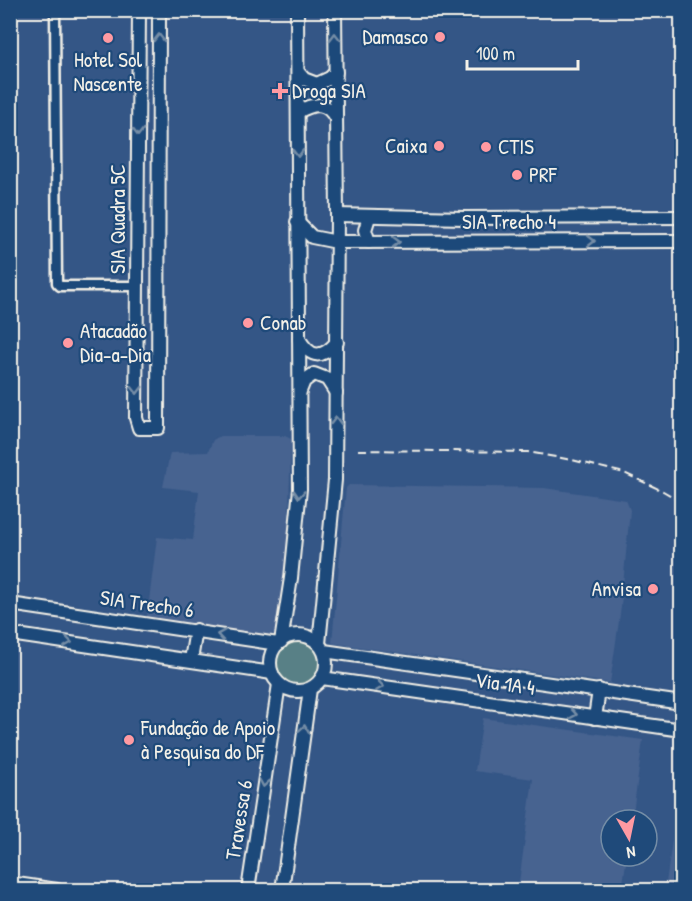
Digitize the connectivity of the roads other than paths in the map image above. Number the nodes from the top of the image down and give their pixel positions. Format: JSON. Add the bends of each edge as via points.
{"nodes":[{"id":1,"x":55,"y":10,"type":"edge"},
{"id":2,"x":138,"y":10,"type":"edge"},
{"id":3,"x":159,"y":10,"type":"edge"},
{"id":4,"x":297,"y":10,"type":"edge"},
{"id":5,"x":335,"y":10,"type":"edge"},
{"id":6,"x":139,"y":72,"type":"junction"},
{"id":7,"x":159,"y":72,"type":"junction"},
{"id":8,"x":298,"y":72,"type":"junction"},
{"id":9,"x":336,"y":72,"type":"junction"},
{"id":10,"x":158,"y":93,"type":"junction"},
{"id":11,"x":138,"y":94,"type":"junction"},
{"id":12,"x":298,"y":112,"type":"junction"},
{"id":13,"x":337,"y":120,"type":"junction"},
{"id":14,"x":337,"y":216,"type":"junction"},
{"id":15,"x":369,"y":217,"type":"junction"},
{"id":16,"x":464,"y":218,"type":"junction"},
{"id":17,"x":681,"y":218,"type":"edge"},
{"id":18,"x":297,"y":222,"type":"junction"},
{"id":19,"x":681,"y":240,"type":"edge"},
{"id":20,"x":337,"y":242,"type":"junction"},
{"id":21,"x":369,"y":242,"type":"junction"},
{"id":22,"x":461,"y":242,"type":"junction"},
{"id":23,"x":137,"y":286,"type":"junction"},
{"id":24,"x":137,"y":312,"type":"junction"},
{"id":25,"x":159,"y":313,"type":"junction"},
{"id":26,"x":137,"y":330,"type":"junction"},
{"id":27,"x":159,"y":331,"type":"junction"},
{"id":28,"x":299,"y":339,"type":"junction"},
{"id":29,"x":337,"y":342,"type":"junction"},
{"id":30,"x":299,"y":394,"type":"junction"},
{"id":31,"x":337,"y":394,"type":"junction"},
{"id":32,"x":10,"y":604,"type":"edge"},
{"id":33,"x":196,"y":630,"type":"junction"},
{"id":34,"x":10,"y":634,"type":"edge"},
{"id":35,"x":280,"y":643,"type":"junction"},
{"id":36,"x":321,"y":647,"type":"junction"},
{"id":37,"x":191,"y":660,"type":"junction"},
{"id":38,"x":272,"y":673,"type":"junction"},
{"id":39,"x":322,"y":678,"type":"junction"},
{"id":40,"x":279,"y":684,"type":"junction"},
{"id":41,"x":310,"y":689,"type":"junction"},
{"id":42,"x":599,"y":690,"type":"junction"},
{"id":43,"x":681,"y":703,"type":"edge"},
{"id":44,"x":595,"y":718,"type":"junction"},
{"id":45,"x":681,"y":730,"type":"edge"},
{"id":46,"x":10,"y":883,"type":"edge"},
{"id":47,"x":44,"y":889,"type":"edge"},
{"id":48,"x":57,"y":891,"type":"edge"},
{"id":49,"x":248,"y":891,"type":"edge"},
{"id":50,"x":282,"y":891,"type":"edge"}],
"edges":[{"from":1,"to":23,"type":"street","via":[[56,281],[58,285]]},
{"from":2,"to":6,"type":"main road","name":"SIA Quadra 5C"},
{"from":7,"to":3,"type":"main road","one_way":true},
{"from":4,"to":8,"type":"main road"},
{"from":9,"to":5,"type":"main road","one_way":true},
{"from":6,"to":7,"type":"main road","via":[[149,77]]},
{"from":6,"to":11,"type":"main road","name":"SIA Quadra 5C"},
{"from":7,"to":10,"type":"main road"},
{"from":8,"to":9,"type":"main road","via":[[317,84]]},
{"from":8,"to":12,"type":"main road"},
{"from":9,"to":13,"type":"main road"},
{"from":10,"to":11,"type":"main road","via":[[148,89]]},
{"from":10,"to":25,"type":"main road"},
{"from":11,"to":23,"type":"main road","name":"SIA Quadra 5C","one_way":true},
{"from":12,"to":13,"type":"main road","via":[[322,104]]},
{"from":12,"to":18,"type":"main road","one_way":true},
{"from":13,"to":14,"type":"main road"},
{"from":14,"to":15,"type":"main road"},
{"from":14,"to":20,"type":"main road"},
{"from":15,"to":16,"type":"main road"},
{"from":15,"to":21,"type":"main road","via":[[365,230]]},
{"from":16,"to":17,"type":"main road"},
{"from":16,"to":22,"type":"main road","via":[[467,231]]},
{"from":18,"to":20,"type":"main road","name":"SIA Trecho 4","via":[[312,237]]},
{"from":18,"to":28,"type":"main road"},
{"from":22,"to":19,"type":"main road","name":"SIA Trecho 4","one_way":true},
{"from":20,"to":21,"type":"main road","name":"SIA Trecho 4"},
{"from":20,"to":29,"type":"main road"},
{"from":21,"to":22,"type":"main road","name":"SIA Trecho 4","one_way":true},
{"from":23,"to":24,"type":"main road","name":"SIA Quadra 5C"},
{"from":24,"to":25,"type":"main road","via":[[148,318]]},
{"from":24,"to":26,"type":"main road","name":"SIA Quadra 5C"},
{"from":25,"to":27,"type":"main road"},
{"from":26,"to":27,"type":"main road","via":[[149,327]]},
{"from":26,"to":27,"type":"main road","name":"SIA Quadra 5C","one_way":true,"via":[[139,428],[158,428]]},
{"from":28,"to":29,"type":"main road","via":[[308,352],[319,355]]},
{"from":28,"to":30,"type":"main road"},
{"from":29,"to":31,"type":"main road"},
{"from":30,"to":31,"type":"main road","via":[[304,381],[314,374],[327,379]]},
{"from":30,"to":35,"type":"main road","one_way":true,"via":[[300,489]]},
{"from":36,"to":31,"type":"main road","one_way":true,"via":[[335,480]]},
{"from":32,"to":33,"type":"main road","name":"SIA Trecho 6"},
{"from":35,"to":33,"type":"main road","name":"SIA Trecho 6","one_way":true},
{"from":33,"to":37,"type":"main road"},
{"from":34,"to":37,"type":"main road","one_way":true},
{"from":35,"to":36,"type":"main road","via":[[300,636]]},
{"from":35,"to":38,"type":"main road","via":[[271,658]]},
{"from":36,"to":39,"type":"main road","via":[[326,660]]},
{"from":36,"to":42,"type":"main road","name":"Via 1A 4"},
{"from":37,"to":38,"type":"main road"},
{"from":38,"to":40,"type":"main road"},
{"from":39,"to":41,"type":"main road"},
{"from":39,"to":44,"type":"main road","name":"Via 1A 4","one_way":true},
{"from":40,"to":41,"type":"main road","via":[[294,691]]},
{"from":40,"to":49,"type":"main road","name":"Travessa 6","one_way":true},
{"from":50,"to":41,"type":"main road","one_way":true},
{"from":42,"to":43,"type":"main road","name":"Via 1A 4"},
{"from":42,"to":44,"type":"main road"},
{"from":44,"to":45,"type":"main road","name":"Via 1A 4"},
{"from":46,"to":47,"type":"main road"},
{"from":47,"to":48,"type":"main road"}]}
